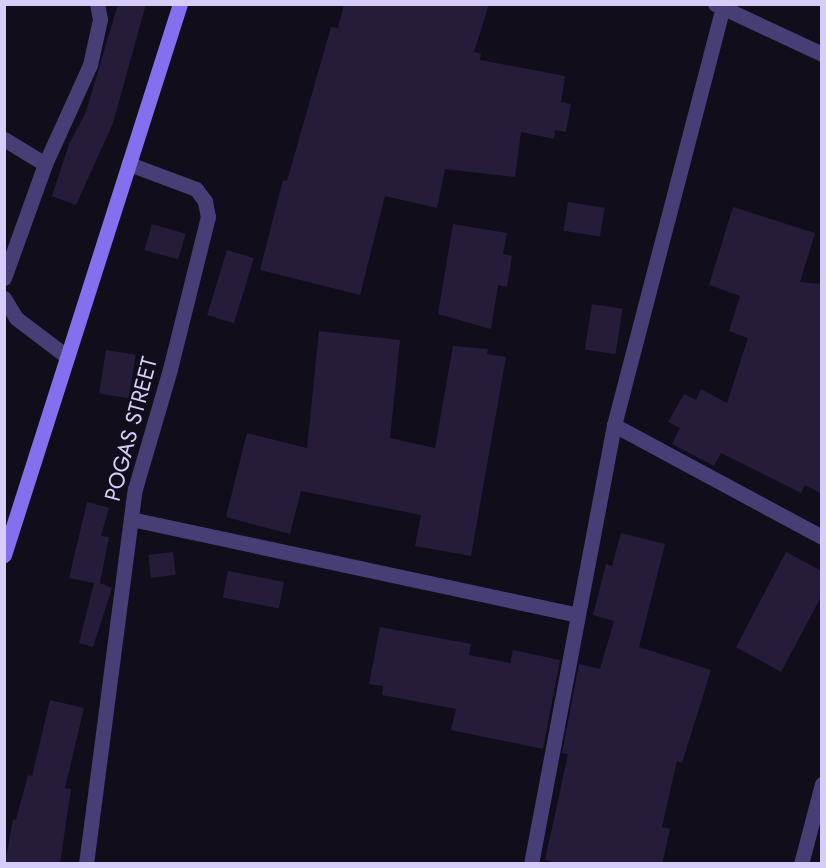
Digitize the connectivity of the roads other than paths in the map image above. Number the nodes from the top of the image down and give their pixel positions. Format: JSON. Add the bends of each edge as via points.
{"nodes":[{"id":1,"x":97,"y":4,"type":"edge"},
{"id":2,"x":180,"y":4,"type":"edge"},
{"id":3,"x":719,"y":6,"type":"edge"},
{"id":4,"x":822,"y":54,"type":"edge"},
{"id":5,"x":4,"y":139,"type":"edge"},
{"id":6,"x":45,"y":164,"type":"junction"},
{"id":7,"x":129,"y":164,"type":"junction"},
{"id":8,"x":4,"y":278,"type":"edge"},
{"id":9,"x":5,"y":303,"type":"edge"},
{"id":10,"x":66,"y":356,"type":"junction"},
{"id":11,"x":614,"y":425,"type":"junction"},
{"id":12,"x":131,"y":519,"type":"junction"},
{"id":13,"x":822,"y":537,"type":"edge"},
{"id":14,"x":4,"y":555,"type":"edge"},
{"id":15,"x":578,"y":615,"type":"junction"},
{"id":16,"x":822,"y":784,"type":"edge"},
{"id":17,"x":86,"y":864,"type":"edge"},
{"id":18,"x":531,"y":864,"type":"edge"},
{"id":19,"x":801,"y":864,"type":"edge"}],
"edges":[{"from":1,"to":6,"type":"street","via":[[100,19],[90,65]]},
{"from":2,"to":7,"type":"street"},
{"from":3,"to":4,"type":"street"},
{"from":3,"to":11,"type":"street"},
{"from":5,"to":6,"type":"street"},
{"from":6,"to":8,"type":"street"},
{"from":7,"to":10,"type":"street"},
{"from":7,"to":12,"type":"street","name":"POGAS STREET","via":[[196,189],[205,201],[208,217],[135,489]]},
{"from":9,"to":10,"type":"street","via":[[16,318]]},
{"from":10,"to":14,"type":"street"},
{"from":11,"to":13,"type":"street"},
{"from":11,"to":15,"type":"street"},
{"from":12,"to":15,"type":"street"},
{"from":12,"to":17,"type":"street","name":"POGAS STREET"},
{"from":15,"to":18,"type":"street"},
{"from":16,"to":19,"type":"street"}]}
